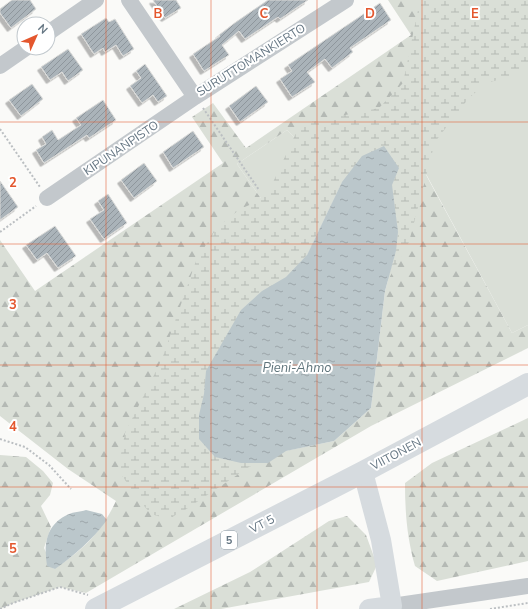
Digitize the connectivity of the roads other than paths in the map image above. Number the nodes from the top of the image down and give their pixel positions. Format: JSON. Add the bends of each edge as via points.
{"nodes":[{"id":1,"x":96,"y":0,"type":"edge"},
{"id":2,"x":129,"y":0,"type":"edge"},
{"id":3,"x":346,"y":0,"type":"edge"},
{"id":4,"x":56,"y":28,"type":"edge"},
{"id":5,"x":16,"y":55,"type":"edge"},
{"id":6,"x":0,"y":66,"type":"edge"},
{"id":7,"x":195,"y":97,"type":"junction"},
{"id":8,"x":47,"y":198,"type":"road end"},
{"id":9,"x":528,"y":384,"type":"edge"},
{"id":10,"x":363,"y":472,"type":"junction"},
{"id":11,"x":528,"y":586,"type":"edge"},
{"id":12,"x":392,"y":606,"type":"junction"},
{"id":13,"x":98,"y":608,"type":"edge"},
{"id":14,"x":369,"y":609,"type":"edge"}],
"edges":[{"from":1,"to":4,"type":"street"},
{"from":2,"to":7,"type":"street","name":"SURUTTOMANKIERTO"},
{"from":3,"to":7,"type":"street","name":"SURUTTOMANKIERTO"},
{"from":5,"to":6,"type":"street"},
{"from":7,"to":8,"type":"street","name":"KIPUNANPISTO"},
{"from":9,"to":10,"type":"highway","name":"VIITONEN","number":"5"},
{"from":10,"to":12,"type":"main road","name":"VIITONEN","via":[[382,540]]},
{"from":10,"to":13,"type":"highway","name":"VT 5","number":"5"},
{"from":11,"to":12,"type":"street"},
{"from":12,"to":14,"type":"main road"}]}
